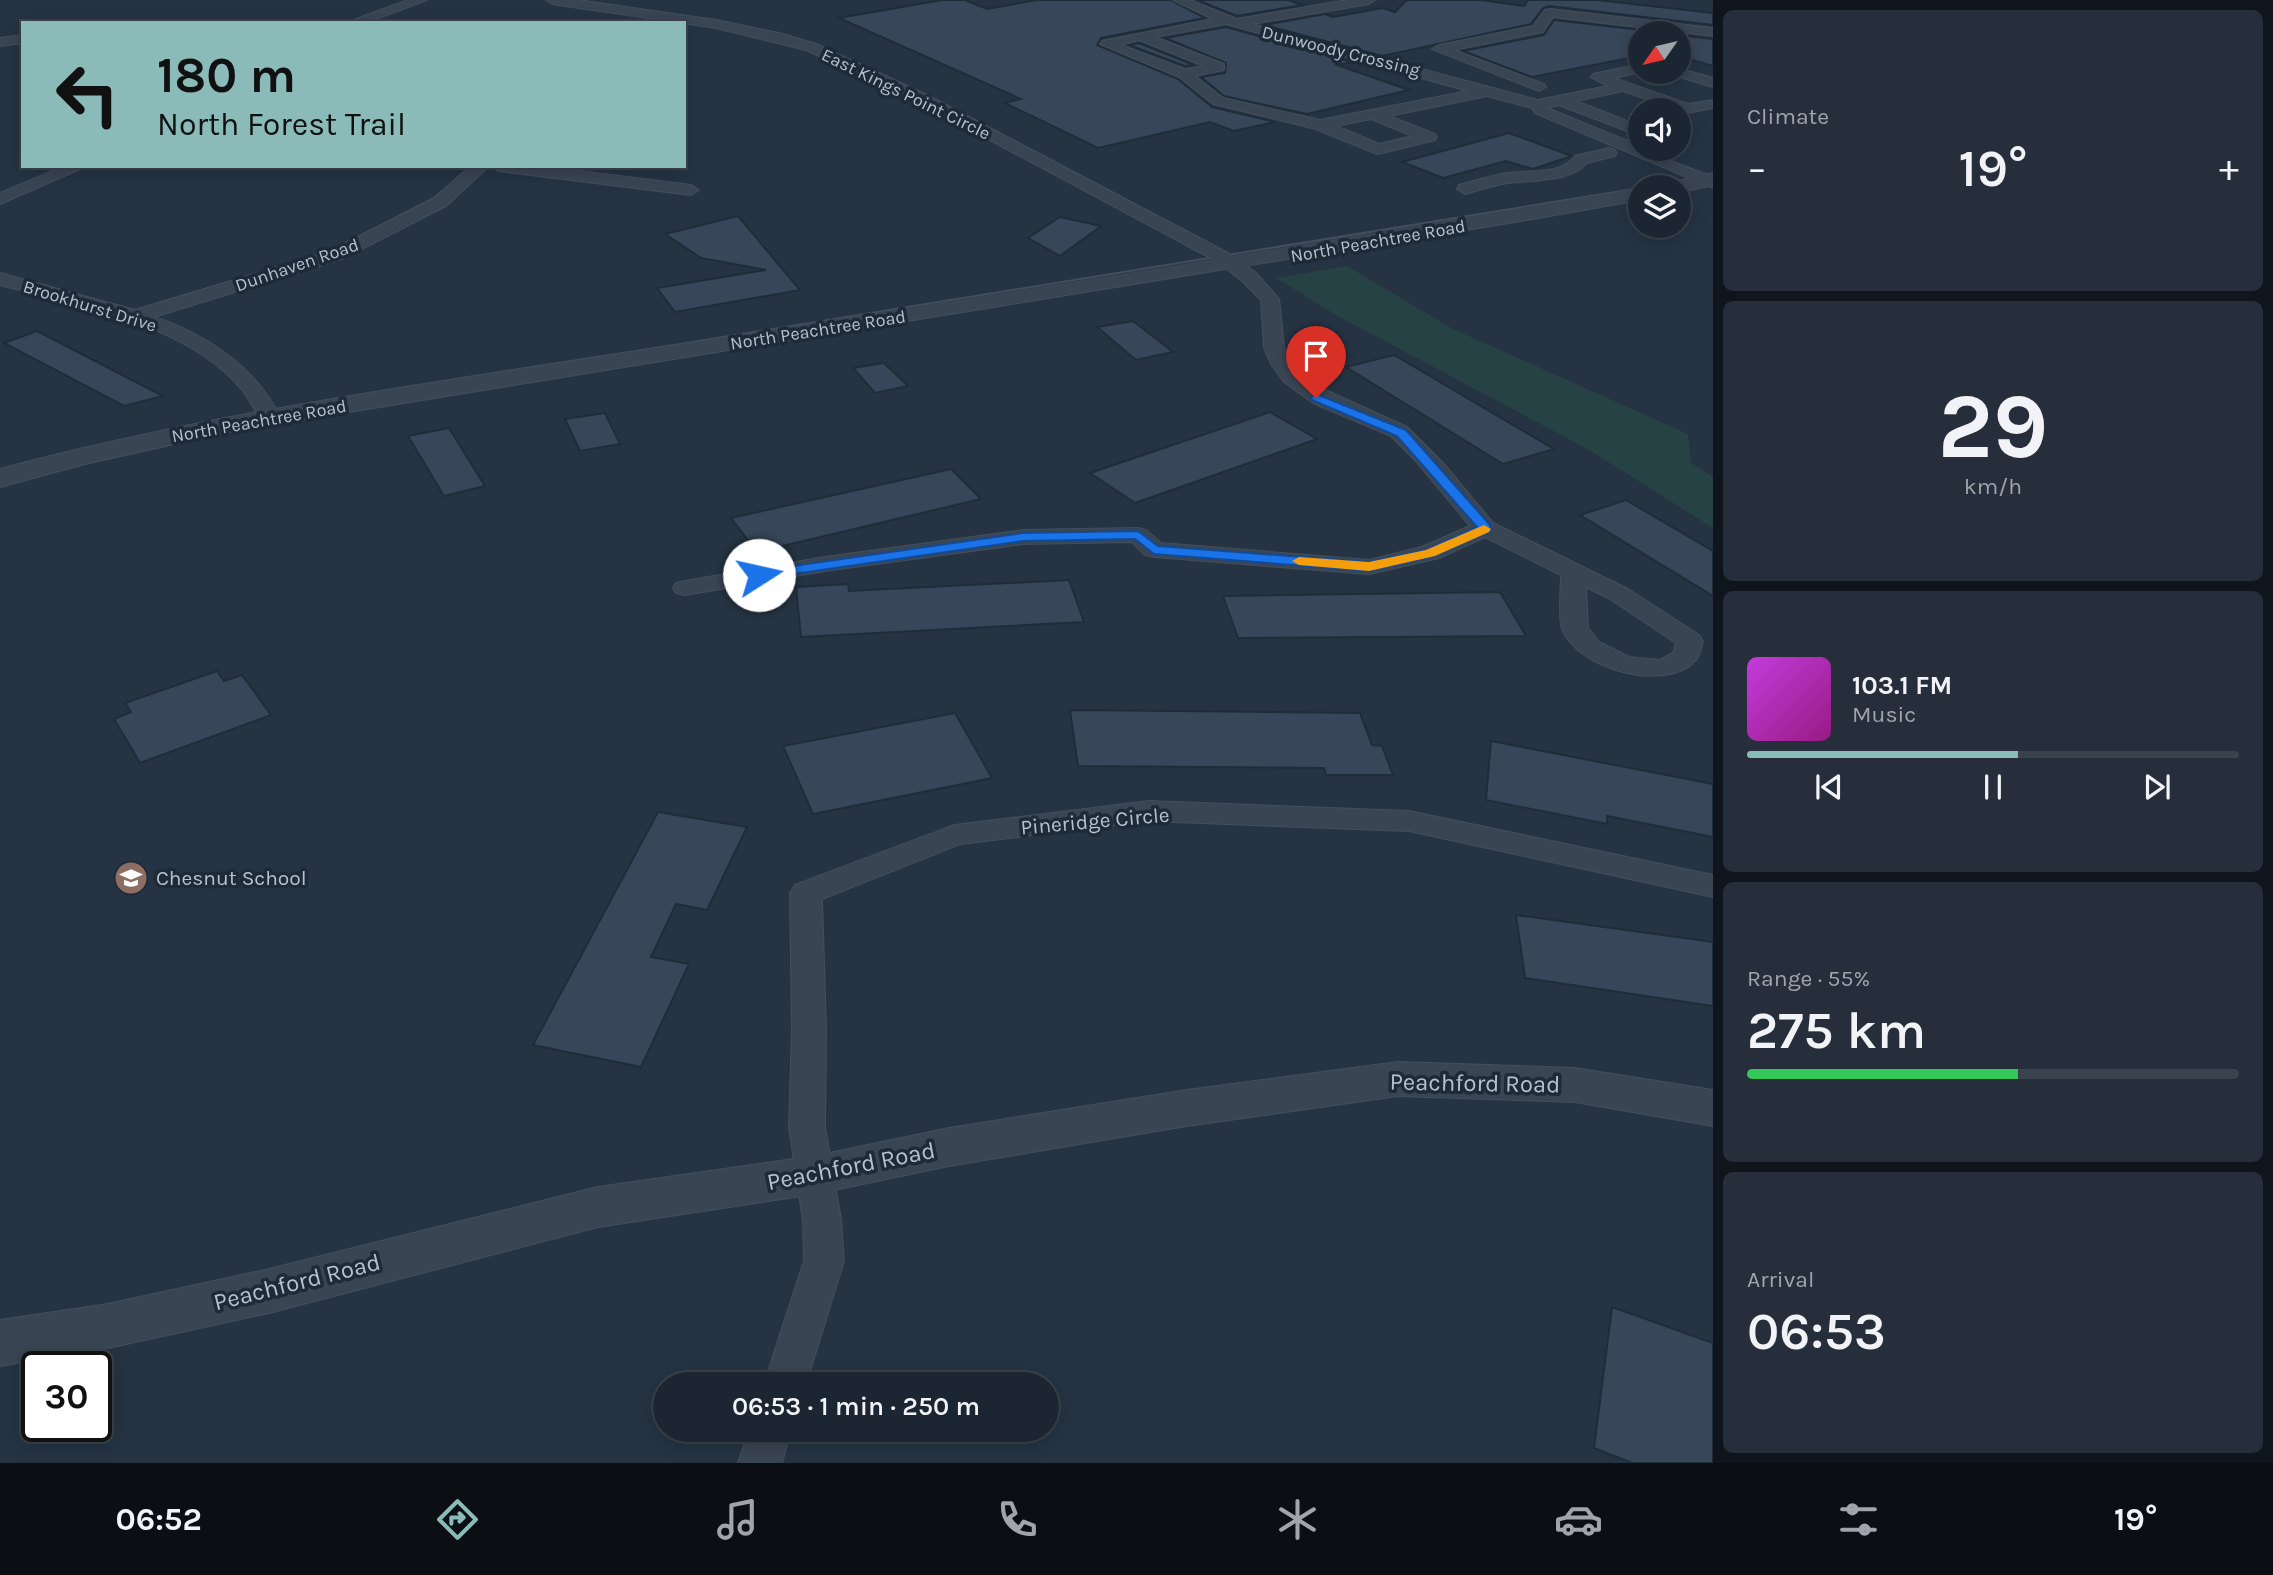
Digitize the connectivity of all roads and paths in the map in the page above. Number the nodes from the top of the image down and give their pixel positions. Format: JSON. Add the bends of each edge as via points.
{"nodes":[{"id":1,"x":421,"y":0,"type":"edge"},
{"id":2,"x":552,"y":0,"type":"edge"},
{"id":3,"x":1179,"y":0,"type":"edge"},
{"id":4,"x":1308,"y":0,"type":"edge"},
{"id":5,"x":1369,"y":0,"type":"edge"},
{"id":6,"x":1327,"y":7,"type":"junction"},
{"id":7,"x":1251,"y":8,"type":"dead end"},
{"id":8,"x":1272,"y":17,"type":"junction"},
{"id":9,"x":357,"y":21,"type":"edge"},
{"id":10,"x":1231,"y":21,"type":"junction"},
{"id":11,"x":1628,"y":22,"type":"edge"},
{"id":12,"x":716,"y":24,"type":"junction"},
{"id":13,"x":1691,"y":30,"type":"edge"},
{"id":14,"x":1713,"y":32,"type":"edge"},
{"id":15,"x":1691,"y":34,"type":"edge"},
{"id":16,"x":695,"y":36,"type":"dead end"},
{"id":17,"x":1140,"y":36,"type":"junction"},
{"id":18,"x":21,"y":39,"type":"edge"},
{"id":19,"x":1713,"y":41,"type":"edge"},
{"id":20,"x":0,"y":42,"type":"edge"},
{"id":21,"x":1426,"y":52,"type":"junction"},
{"id":22,"x":1388,"y":63,"type":"junction"},
{"id":23,"x":1628,"y":71,"type":"edge"},
{"id":24,"x":1184,"y":74,"type":"junction"},
{"id":25,"x":1691,"y":76,"type":"edge"},
{"id":26,"x":1713,"y":83,"type":"edge"},
{"id":27,"x":1539,"y":87,"type":"dead end"},
{"id":28,"x":1622,"y":87,"type":"junction"},
{"id":29,"x":1488,"y":92,"type":"junction"},
{"id":30,"x":1560,"y":100,"type":"junction"},
{"id":31,"x":1510,"y":102,"type":"junction"},
{"id":32,"x":1713,"y":104,"type":"edge"},
{"id":33,"x":1538,"y":105,"type":"junction"},
{"id":34,"x":1373,"y":115,"type":"junction"},
{"id":35,"x":1320,"y":125,"type":"junction"},
{"id":36,"x":1628,"y":126,"type":"edge"},
{"id":37,"x":1611,"y":147,"type":"junction"},
{"id":38,"x":74,"y":168,"type":"edge"},
{"id":39,"x":479,"y":168,"type":"edge"},
{"id":40,"x":514,"y":168,"type":"edge"},
{"id":41,"x":1661,"y":175,"type":"edge"},
{"id":42,"x":1712,"y":185,"type":"edge"},
{"id":43,"x":1691,"y":186,"type":"edge"},
{"id":44,"x":1465,"y":189,"type":"dead end"},
{"id":45,"x":691,"y":190,"type":"dead end"},
{"id":46,"x":1628,"y":196,"type":"edge"},
{"id":47,"x":0,"y":199,"type":"edge"},
{"id":48,"x":1235,"y":265,"type":"junction"},
{"id":49,"x":0,"y":279,"type":"edge"},
{"id":50,"x":135,"y":316,"type":"junction"},
{"id":51,"x":271,"y":418,"type":"junction"},
{"id":52,"x":0,"y":478,"type":"edge"},
{"id":53,"x":1485,"y":528,"type":"junction"},
{"id":54,"x":1573,"y":571,"type":"junction"},
{"id":55,"x":685,"y":587,"type":"dead end"},
{"id":56,"x":1713,"y":886,"type":"edge"},
{"id":57,"x":1713,"y":1108,"type":"edge"},
{"id":58,"x":815,"y":1175,"type":"junction"},
{"id":59,"x":0,"y":1343,"type":"edge"},
{"id":60,"x":789,"y":1372,"type":"edge"},
{"id":61,"x":767,"y":1442,"type":"edge"},
{"id":62,"x":760,"y":1463,"type":"edge"}],
"edges":[{"from":1,"to":9,"type":"street"},
{"from":2,"to":12,"type":"street","name":"East Kings Point Circle"},
{"from":3,"to":10,"type":"street","name":"Dunwoody Crossing"},
{"from":4,"to":6,"type":"street"},
{"from":5,"to":6,"type":"street"},
{"from":6,"to":8,"type":"street"},
{"from":7,"to":8,"type":"street"},
{"from":8,"to":10,"type":"street"},
{"from":10,"to":17,"type":"street"},
{"from":10,"to":22,"type":"street","name":"Dunwoody Crossing"},
{"from":11,"to":21,"type":"street","via":[[1550,13],[1538,29]]},
{"from":12,"to":16,"type":"street"},
{"from":12,"to":48,"type":"street","name":"East Kings Point Circle","via":[[811,47],[924,99]]},
{"from":13,"to":14,"type":"street"},
{"from":15,"to":19,"type":"street"},
{"from":17,"to":24,"type":"street","via":[[1107,44]]},
{"from":17,"to":24,"type":"street","via":[[1219,66]]},
{"from":18,"to":20,"type":"street"},
{"from":21,"to":22,"type":"street"},
{"from":21,"to":27,"type":"street"},
{"from":22,"to":29,"type":"street","name":"Dunwoody Crossing"},
{"from":23,"to":28,"type":"street","via":[[1598,77]]},
{"from":24,"to":35,"type":"street","via":[[1218,101]]},
{"from":25,"to":26,"type":"street"},
{"from":28,"to":30,"type":"street"},
{"from":28,"to":32,"type":"street","via":[[1687,109]]},
{"from":29,"to":31,"type":"street","name":"Dunwoody Crossing"},
{"from":29,"to":34,"type":"street"},
{"from":30,"to":33,"type":"street"},
{"from":30,"to":36,"type":"street"},
{"from":31,"to":33,"type":"street","name":"Dunwoody Crossing"},
{"from":31,"to":37,"type":"street","name":"Dunwoody Crossing","via":[[1530,119]]},
{"from":33,"to":37,"type":"street","name":"Dunwoody Crossing"},
{"from":34,"to":35,"type":"street"},
{"from":34,"to":35,"type":"street","via":[[1429,137],[1378,149]]},
{"from":37,"to":41,"type":"street","name":"Dunwoody Crossing"},
{"from":37,"to":42,"type":"street","name":"Dunwoody Crossing"},
{"from":37,"to":44,"type":"street","via":[[1581,159],[1576,166]]},
{"from":38,"to":47,"type":"street"},
{"from":39,"to":50,"type":"street","name":"Dunhaven Road","via":[[440,202],[337,255]]},
{"from":40,"to":45,"type":"street"},
{"from":42,"to":43,"type":"street"},
{"from":46,"to":48,"type":"street","name":"North Peachtree Road"},
{"from":48,"to":51,"type":"street","name":"North Peachtree Road"},
{"from":48,"to":53,"type":"street","name":"East Kings Point Circle","via":[[1270,299],[1269,325],[1285,374],[1316,398],[1401,433]]},
{"from":49,"to":50,"type":"street","name":"Brookhurst Drive"},
{"from":50,"to":51,"type":"street","name":"Brookhurst Drive","via":[[204,348],[242,375]]},
{"from":51,"to":52,"type":"street","name":"North Peachtree Road","via":[[105,449]]},
{"from":53,"to":54,"type":"street"},
{"from":53,"to":55,"type":"street","via":[[1430,553],[1369,567],[1154,550],[1138,535],[1023,537]]},
{"from":54,"to":54,"type":"street","via":[[1619,594],[1690,641],[1685,657],[1664,669],[1623,664],[1590,648],[1575,629]]},
{"from":56,"to":58,"type":"street","name":"Pineridge Circle","via":[[1409,821],[1149,811],[956,835],[806,893],[807,1117]]},
{"from":57,"to":58,"type":"street","name":"Peachford Road","via":[[1575,1085],[1398,1079],[1131,1117]]},
{"from":58,"to":59,"type":"street","name":"Peachford Road","via":[[598,1207],[269,1291],[108,1326]]},
{"from":58,"to":60,"type":"street","via":[[824,1261]]},
{"from":61,"to":62,"type":"street"}]}
